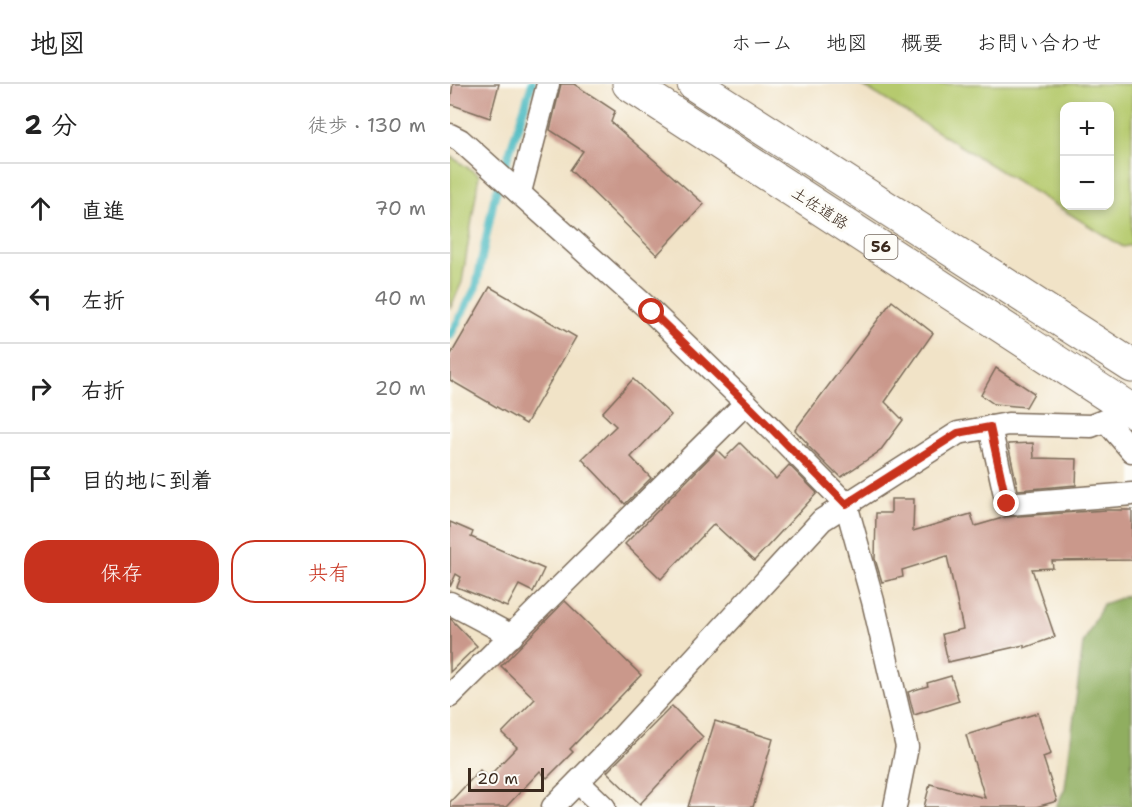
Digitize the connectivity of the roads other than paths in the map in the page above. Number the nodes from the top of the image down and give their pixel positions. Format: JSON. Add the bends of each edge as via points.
{"nodes":[{"id":1,"x":548,"y":84,"type":"edge"},
{"id":2,"x":629,"y":84,"type":"edge"},
{"id":3,"x":694,"y":84,"type":"edge"},
{"id":4,"x":450,"y":135,"type":"edge"},
{"id":5,"x":518,"y":190,"type":"junction"},
{"id":6,"x":1132,"y":366,"type":"edge"},
{"id":7,"x":746,"y":403,"type":"junction"},
{"id":8,"x":1125,"y":413,"type":"edge"},
{"id":9,"x":990,"y":427,"type":"junction"},
{"id":10,"x":1132,"y":451,"type":"edge"},
{"id":11,"x":1132,"y":494,"type":"edge"},
{"id":12,"x":846,"y":504,"type":"junction"},
{"id":13,"x":450,"y":603,"type":"edge"},
{"id":14,"x":512,"y":636,"type":"junction"},
{"id":15,"x":450,"y":696,"type":"edge"},
{"id":16,"x":578,"y":782,"type":"junction"},
{"id":17,"x":553,"y":807,"type":"edge"},
{"id":18,"x":603,"y":807,"type":"edge"},
{"id":19,"x":895,"y":807,"type":"edge"}],
"edges":[{"from":1,"to":5,"type":"street"},
{"from":2,"to":8,"type":"highway","name":"土佐道路","number":"56"},
{"from":3,"to":6,"type":"highway","number":"56"},
{"from":4,"to":5,"type":"street"},
{"from":5,"to":7,"type":"street"},
{"from":7,"to":12,"type":"street"},
{"from":7,"to":14,"type":"street"},
{"from":8,"to":9,"type":"street","via":[[1091,426]]},
{"from":8,"to":10,"type":"street"},
{"from":9,"to":11,"type":"street","via":[[1007,504]]},
{"from":9,"to":12,"type":"street","via":[[958,433]]},
{"from":12,"to":16,"type":"street","via":[[822,520]]},
{"from":12,"to":19,"type":"street","via":[[907,747]]},
{"from":13,"to":14,"type":"street"},
{"from":14,"to":15,"type":"street"},
{"from":16,"to":17,"type":"street"},
{"from":16,"to":18,"type":"street"}]}
